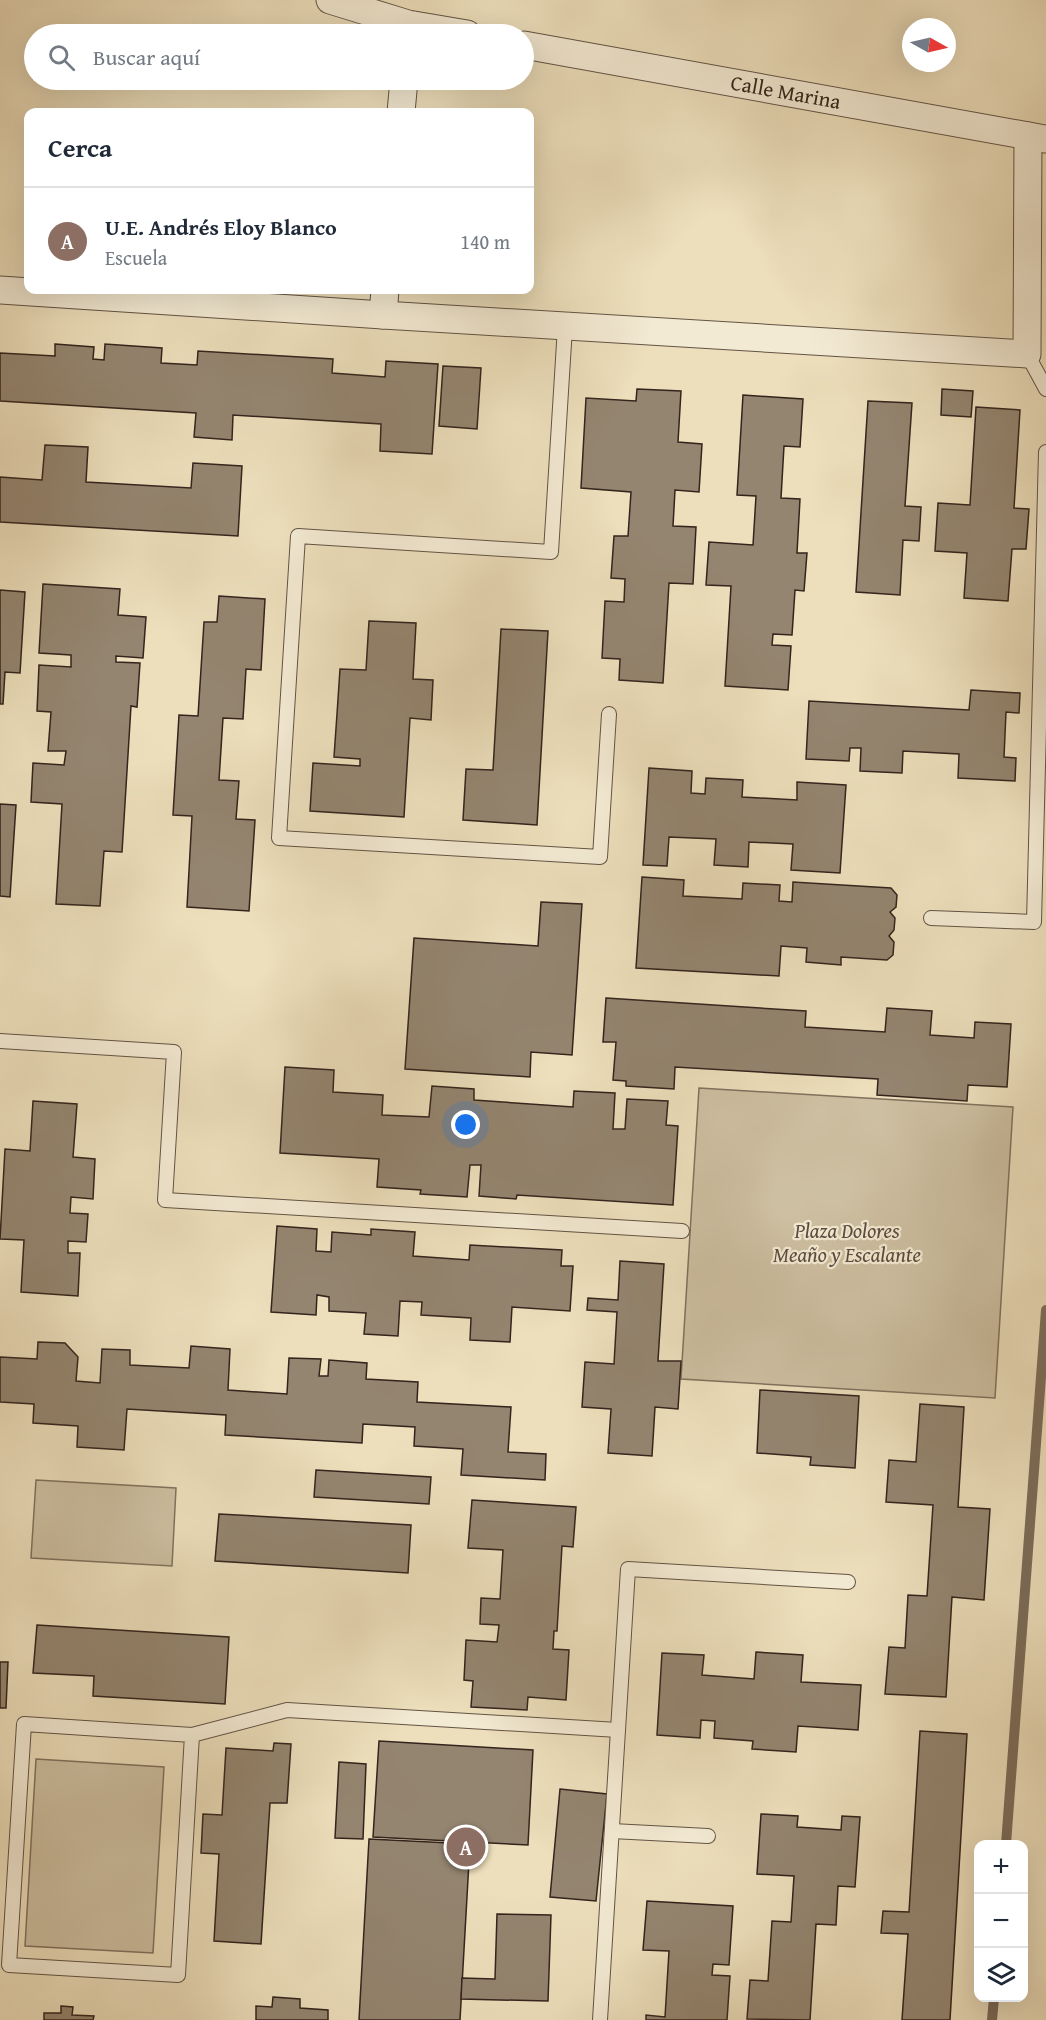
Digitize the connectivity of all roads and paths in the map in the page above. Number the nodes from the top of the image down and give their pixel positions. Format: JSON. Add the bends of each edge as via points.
{"nodes":[{"id":1,"x":330,"y":0,"type":"edge"},
{"id":2,"x":395,"y":24,"type":"edge"},
{"id":3,"x":534,"y":47,"type":"edge"},
{"id":4,"x":403,"y":90,"type":"edge"},
{"id":5,"x":401,"y":108,"type":"edge"},
{"id":6,"x":1037,"y":138,"type":"edge"},
{"id":7,"x":0,"y":290,"type":"edge"},
{"id":8,"x":24,"y":291,"type":"edge"},
{"id":9,"x":128,"y":294,"type":"edge"},
{"id":10,"x":384,"y":302,"type":"edge"},
{"id":11,"x":565,"y":327,"type":"junction"},
{"id":12,"x":1027,"y":354,"type":"junction"},
{"id":13,"x":1046,"y":389,"type":"edge"},
{"id":14,"x":1046,"y":452,"type":"edge"},
{"id":15,"x":609,"y":714,"type":"dead end"},
{"id":16,"x":931,"y":918,"type":"dead end"},
{"id":17,"x":0,"y":1041,"type":"edge"},
{"id":18,"x":682,"y":1231,"type":"dead end"},
{"id":19,"x":848,"y":1582,"type":"dead end"},
{"id":20,"x":618,"y":1730,"type":"junction"},
{"id":21,"x":192,"y":1735,"type":"junction"},
{"id":22,"x":612,"y":1831,"type":"junction"},
{"id":23,"x":708,"y":1836,"type":"dead end"},
{"id":24,"x":600,"y":2020,"type":"edge"}],
"edges":[{"from":1,"to":2,"type":"street"},
{"from":3,"to":6,"type":"street","name":"Calle Marina"},
{"from":4,"to":5,"type":"street"},
{"from":6,"to":12,"type":"street"},
{"from":7,"to":8,"type":"street"},
{"from":9,"to":10,"type":"street"},
{"from":10,"to":11,"type":"street"},
{"from":11,"to":12,"type":"street"},
{"from":11,"to":15,"type":"lane","via":[[551,552],[298,537],[279,838],[600,857]]},
{"from":12,"to":13,"type":"lane"},
{"from":14,"to":16,"type":"lane","via":[[1034,922]]},
{"from":17,"to":18,"type":"lane","via":[[174,1052],[165,1200]]},
{"from":19,"to":20,"type":"lane","via":[[628,1569]]},
{"from":20,"to":21,"type":"lane","via":[[288,1710]]},
{"from":20,"to":22,"type":"lane"},
{"from":21,"to":21,"type":"lane","via":[[24,1724],[9,1965],[178,1975]]},
{"from":22,"to":23,"type":"lane"},
{"from":22,"to":24,"type":"lane"}]}
